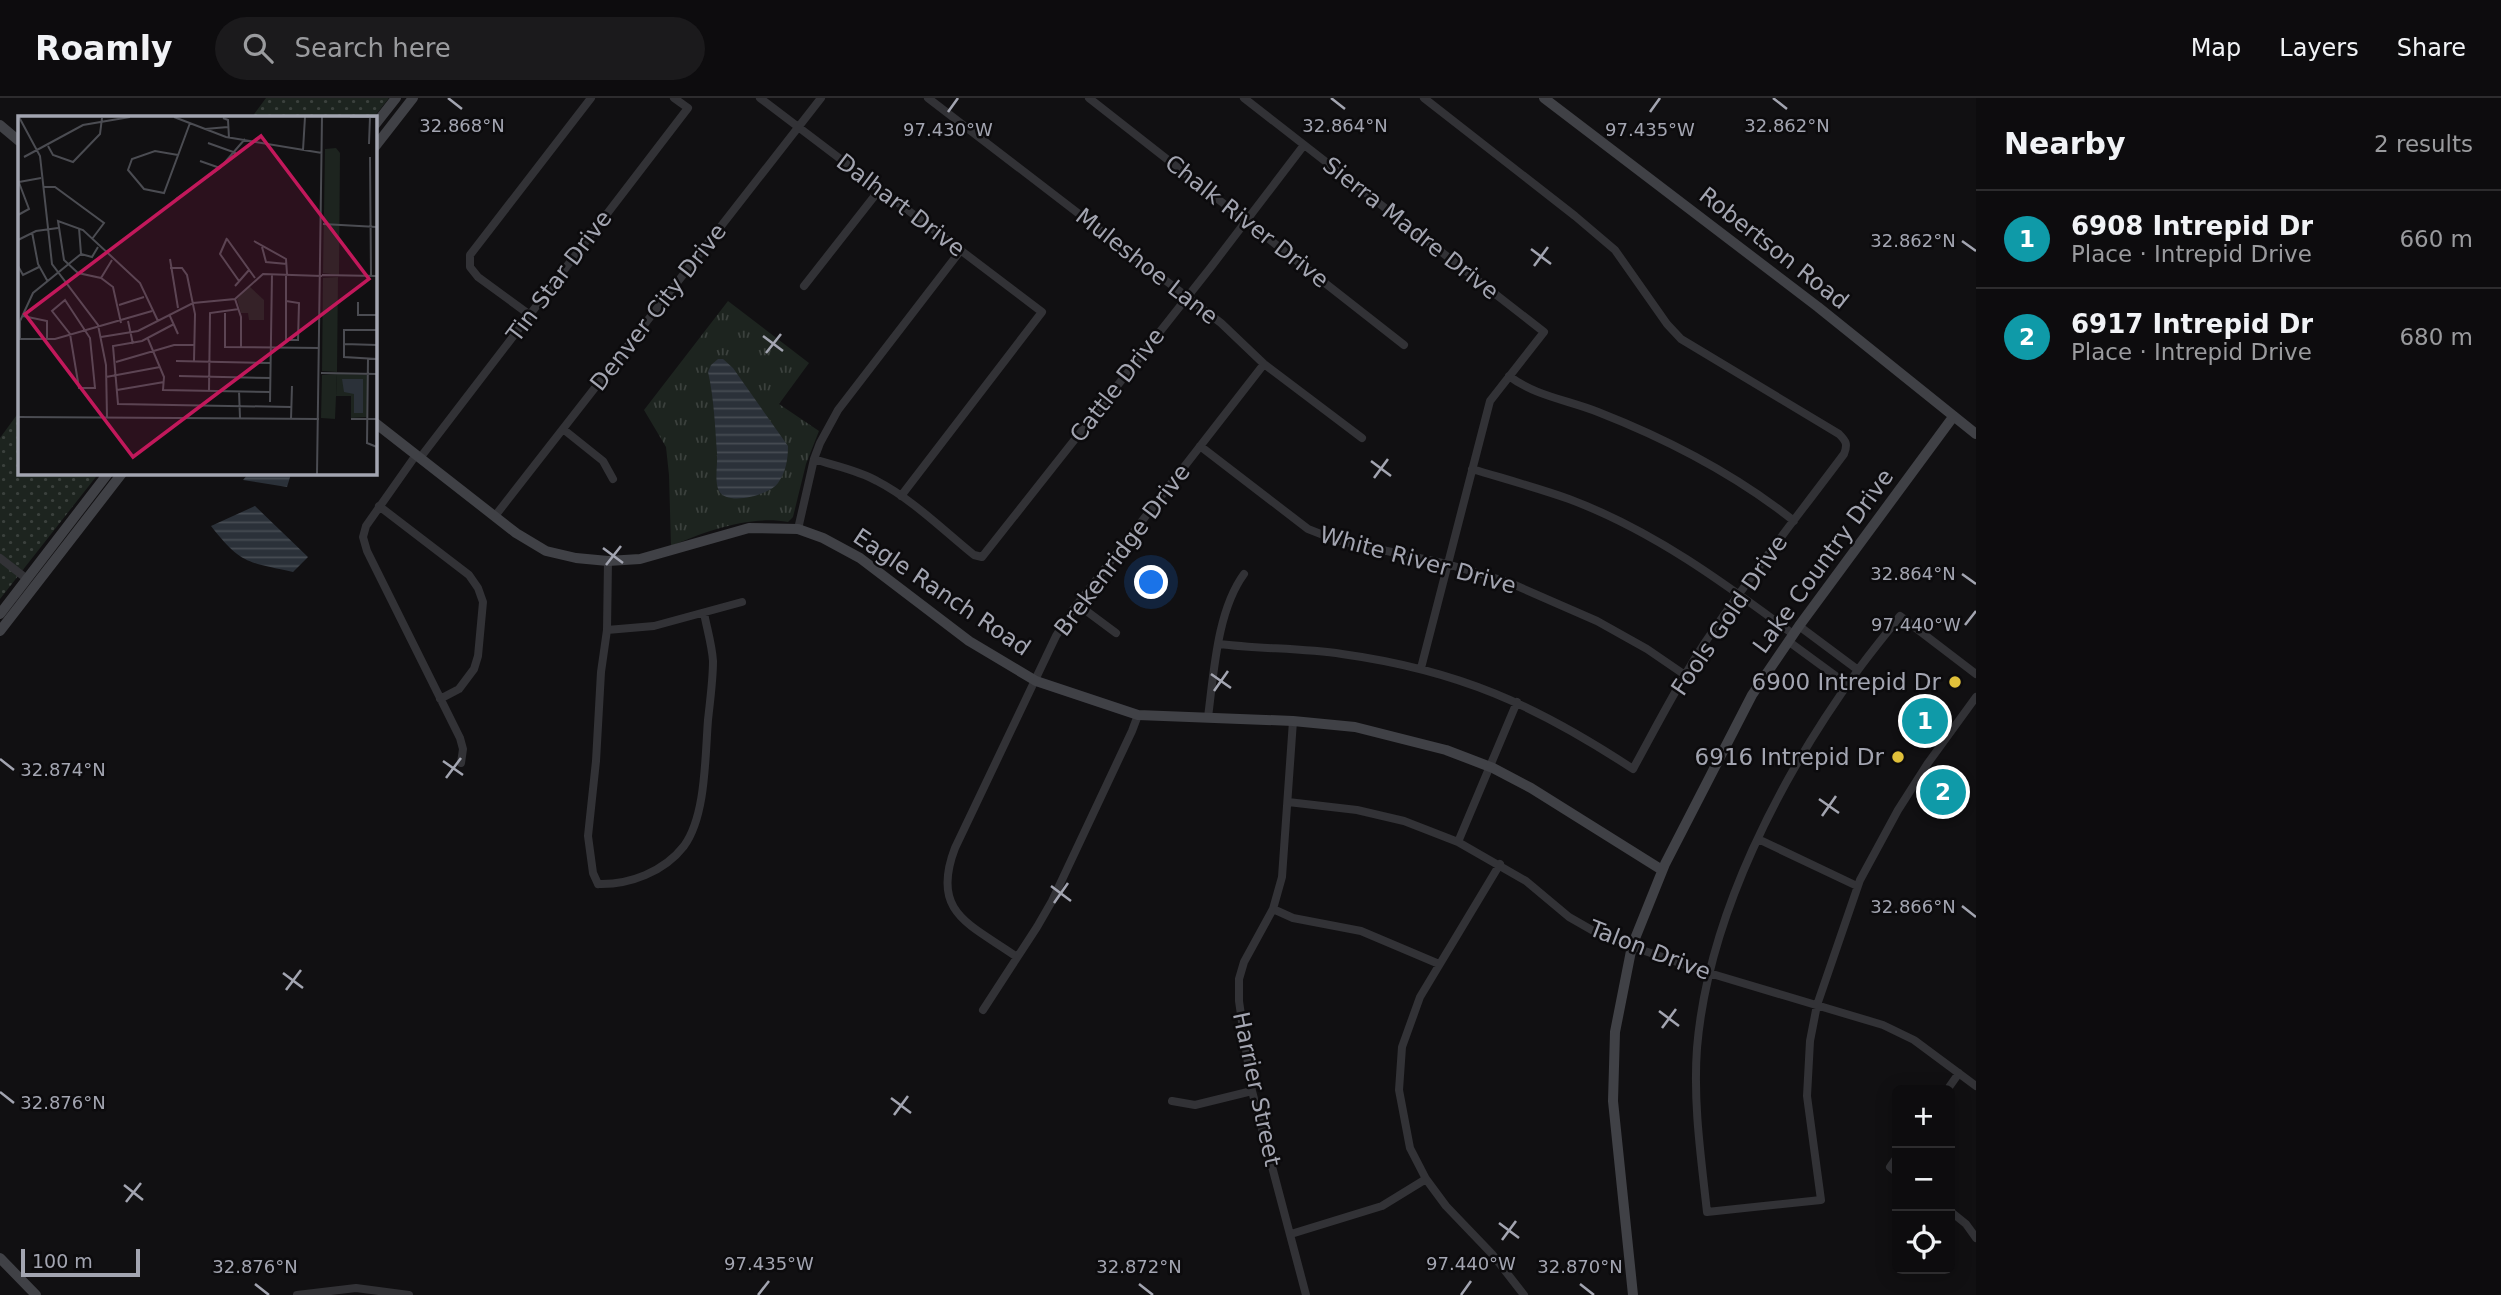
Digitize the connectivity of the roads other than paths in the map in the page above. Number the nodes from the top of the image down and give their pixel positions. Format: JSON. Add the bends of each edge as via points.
{"nodes":[{"id":1,"x":396,"y":98,"type":"edge"},
{"id":2,"x":413,"y":98,"type":"edge"},
{"id":3,"x":591,"y":98,"type":"edge"},
{"id":4,"x":674,"y":98,"type":"edge"},
{"id":5,"x":760,"y":98,"type":"edge"},
{"id":6,"x":821,"y":98,"type":"edge"},
{"id":7,"x":928,"y":98,"type":"edge"},
{"id":8,"x":1089,"y":98,"type":"edge"},
{"id":9,"x":1244,"y":98,"type":"edge"},
{"id":10,"x":1424,"y":98,"type":"edge"},
{"id":11,"x":1544,"y":98,"type":"edge"},
{"id":12,"x":376,"y":123,"type":"edge"},
{"id":13,"x":0,"y":125,"type":"edge"},
{"id":14,"x":799,"y":127,"type":"junction"},
{"id":15,"x":18,"y":140,"type":"edge"},
{"id":16,"x":376,"y":145,"type":"edge"},
{"id":17,"x":1304,"y":145,"type":"junction"},
{"id":18,"x":880,"y":189,"type":"junction"},
{"id":19,"x":1246,"y":220,"type":"junction"},
{"id":20,"x":961,"y":250,"type":"junction"},
{"id":21,"x":804,"y":286,"type":"dead end"},
{"id":22,"x":1186,"y":297,"type":"junction"},
{"id":23,"x":530,"y":315,"type":"junction"},
{"id":24,"x":1404,"y":345,"type":"dead end"},
{"id":25,"x":1264,"y":364,"type":"junction"},
{"id":26,"x":1509,"y":376,"type":"junction"},
{"id":27,"x":1953,"y":417,"type":"junction"},
{"id":28,"x":376,"y":424,"type":"edge"},
{"id":29,"x":562,"y":429,"type":"junction"},
{"id":30,"x":1976,"y":435,"type":"edge"},
{"id":31,"x":1362,"y":438,"type":"dead end"},
{"id":32,"x":1199,"y":446,"type":"junction"},
{"id":33,"x":418,"y":456,"type":"junction"},
{"id":34,"x":814,"y":459,"type":"junction"},
{"id":35,"x":1472,"y":468,"type":"junction"},
{"id":36,"x":107,"y":474,"type":"edge"},
{"id":37,"x":121,"y":474,"type":"edge"},
{"id":38,"x":613,"y":479,"type":"dead end"},
{"id":39,"x":901,"y":496,"type":"junction"},
{"id":40,"x":379,"y":506,"type":"junction"},
{"id":41,"x":495,"y":516,"type":"junction"},
{"id":42,"x":1794,"y":521,"type":"junction"},
{"id":43,"x":798,"y":528,"type":"junction"},
{"id":44,"x":0,"y":558,"type":"edge"},
{"id":45,"x":608,"y":561,"type":"junction"},
{"id":46,"x":1447,"y":564,"type":"junction"},
{"id":47,"x":1244,"y":574,"type":"dead end"},
{"id":48,"x":27,"y":579,"type":"junction"},
{"id":49,"x":1739,"y":593,"type":"junction"},
{"id":50,"x":742,"y":601,"type":"dead end"},
{"id":51,"x":1077,"y":604,"type":"junction"},
{"id":52,"x":704,"y":613,"type":"junction"},
{"id":53,"x":0,"y":614,"type":"edge"},
{"id":54,"x":607,"y":630,"type":"junction"},
{"id":55,"x":0,"y":631,"type":"edge"},
{"id":56,"x":1116,"y":633,"type":"dead end"},
{"id":57,"x":1793,"y":634,"type":"junction"},
{"id":58,"x":1219,"y":644,"type":"junction"},
{"id":59,"x":1421,"y":668,"type":"junction"},
{"id":60,"x":1858,"y":670,"type":"junction"},
{"id":61,"x":1685,"y":674,"type":"junction"},
{"id":62,"x":1976,"y":674,"type":"edge"},
{"id":63,"x":1036,"y":681,"type":"junction"},
{"id":64,"x":1848,"y":685,"type":"junction"},
{"id":65,"x":1976,"y":697,"type":"edge"},
{"id":66,"x":440,"y":699,"type":"junction"},
{"id":67,"x":1517,"y":702,"type":"junction"},
{"id":68,"x":1138,"y":715,"type":"junction"},
{"id":69,"x":1208,"y":716,"type":"junction"},
{"id":70,"x":1293,"y":721,"type":"junction"},
{"id":71,"x":461,"y":763,"type":"dead end"},
{"id":72,"x":1490,"y":767,"type":"junction"},
{"id":73,"x":1289,"y":802,"type":"junction"},
{"id":74,"x":1758,"y":839,"type":"junction"},
{"id":75,"x":1458,"y":842,"type":"junction"},
{"id":76,"x":1500,"y":864,"type":"junction"},
{"id":77,"x":1662,"y":870,"type":"junction"},
{"id":78,"x":1857,"y":886,"type":"junction"},
{"id":79,"x":1273,"y":909,"type":"junction"},
{"id":80,"x":1632,"y":946,"type":"junction"},
{"id":81,"x":1017,"y":957,"type":"junction"},
{"id":82,"x":1439,"y":964,"type":"junction"},
{"id":83,"x":1709,"y":973,"type":"junction"},
{"id":84,"x":1817,"y":1005,"type":"junction"},
{"id":85,"x":983,"y":1010,"type":"dead end"},
{"id":86,"x":1959,"y":1073,"type":"junction"},
{"id":87,"x":1951,"y":1085,"type":"edge"},
{"id":88,"x":1976,"y":1086,"type":"edge"},
{"id":89,"x":1252,"y":1091,"type":"junction"},
{"id":90,"x":1172,"y":1101,"type":"dead end"},
{"id":91,"x":1426,"y":1179,"type":"junction"},
{"id":92,"x":1955,"y":1215,"type":"edge"},
{"id":93,"x":1292,"y":1234,"type":"junction"},
{"id":94,"x":1976,"y":1238,"type":"edge"},
{"id":95,"x":0,"y":1258,"type":"edge"},
{"id":96,"x":348,"y":1292,"type":"edge"},
{"id":97,"x":36,"y":1295,"type":"edge"},
{"id":98,"x":297,"y":1295,"type":"edge"},
{"id":99,"x":409,"y":1295,"type":"edge"},
{"id":100,"x":1306,"y":1295,"type":"edge"},
{"id":101,"x":1524,"y":1295,"type":"edge"},
{"id":102,"x":1633,"y":1295,"type":"edge"}],
"edges":[{"from":1,"to":12,"type":"street"},
{"from":2,"to":16,"type":"street"},
{"from":3,"to":23,"type":"street","via":[[470,255],[470,267],[478,277]]},
{"from":4,"to":23,"type":"street","name":"Tin Star Drive","via":[[688,108]]},
{"from":5,"to":14,"type":"street","name":"Dalhart Drive"},
{"from":6,"to":14,"type":"street","name":"Denver City Drive"},
{"from":7,"to":22,"type":"street","name":"Muleshoe Lane"},
{"from":8,"to":19,"type":"street","name":"Chalk River Drive"},
{"from":9,"to":17,"type":"street","name":"Sierra Madre Drive"},
{"from":10,"to":42,"type":"street","name":"Fools Gold Drive","via":[[1615,250],[1681,339],[1846,441],[1834,468]]},
{"from":11,"to":27,"type":"street","name":"Robertson Road","via":[[1818,307]]},
{"from":13,"to":15,"type":"street"},
{"from":14,"to":18,"type":"street","name":"Dalhart Drive"},
{"from":14,"to":29,"type":"street","name":"Denver City Drive"},
{"from":17,"to":19,"type":"street","name":"Cattle Drive"},
{"from":17,"to":26,"type":"street","name":"Sierra Madre Drive","via":[[1544,332]]},
{"from":18,"to":20,"type":"street","name":"Dalhart Drive"},
{"from":18,"to":21,"type":"street"},
{"from":19,"to":22,"type":"street","name":"Cattle Drive"},
{"from":19,"to":24,"type":"street","name":"Chalk River Drive"},
{"from":20,"to":34,"type":"street","via":[[838,410]]},
{"from":20,"to":39,"type":"street","name":"Dalhart Drive","via":[[1042,312]]},
{"from":22,"to":25,"type":"street","name":"Muleshoe Lane"},
{"from":22,"to":39,"type":"street","name":"Cattle Drive","via":[[986,554],[974,555]]},
{"from":23,"to":33,"type":"street","name":"Tin Star Drive"},
{"from":25,"to":31,"type":"street","name":"Muleshoe Lane"},
{"from":25,"to":32,"type":"street","name":"Brekenridge Drive"},
{"from":26,"to":35,"type":"street","via":[[1490,401]]},
{"from":26,"to":42,"type":"street","via":[[1687,453]]},
{"from":27,"to":30,"type":"street","name":"Robertson Road"},
{"from":27,"to":57,"type":"street","name":"Lake Country Drive"},
{"from":28,"to":33,"type":"street","name":"Eagle Ranch Road"},
{"from":29,"to":38,"type":"street","via":[[603,461]]},
{"from":29,"to":41,"type":"street","name":"Denver City Drive"},
{"from":32,"to":46,"type":"street","name":"White River Drive","via":[[1308,529],[1336,540]]},
{"from":32,"to":51,"type":"street","name":"Brekenridge Drive"},
{"from":33,"to":40,"type":"street","name":"Tin Star Drive"},
{"from":33,"to":41,"type":"street","name":"Eagle Ranch Road"},
{"from":34,"to":39,"type":"street","via":[[864,474]]},
{"from":34,"to":43,"type":"street"},
{"from":35,"to":46,"type":"street"},
{"from":35,"to":49,"type":"street","via":[[1570,500],[1629,527]]},
{"from":36,"to":48,"type":"street"},
{"from":37,"to":55,"type":"street"},
{"from":40,"to":66,"type":"street","name":"Tin Star Drive","via":[[363,537],[366,551]]},
{"from":40,"to":66,"type":"street","via":[[469,575],[483,602],[474,669],[459,689]]},
{"from":41,"to":45,"type":"street","name":"Eagle Ranch Road","via":[[546,551]]},
{"from":42,"to":49,"type":"street","name":"Fools Gold Drive"},
{"from":43,"to":45,"type":"street","name":"Eagle Ranch Road","via":[[749,528],[660,555]]},
{"from":43,"to":63,"type":"street","name":"Eagle Ranch Road","via":[[860,558],[969,641]]},
{"from":44,"to":48,"type":"street"},
{"from":45,"to":54,"type":"street"},
{"from":46,"to":59,"type":"street"},
{"from":46,"to":61,"type":"street","name":"White River Drive","via":[[1558,602]]},
{"from":47,"to":58,"type":"street","via":[[1230,598]]},
{"from":48,"to":53,"type":"street"},
{"from":49,"to":57,"type":"street"},
{"from":49,"to":61,"type":"street","name":"Fools Gold Drive"},
{"from":50,"to":52,"type":"street"},
{"from":51,"to":56,"type":"street"},
{"from":51,"to":63,"type":"street","name":"Brekenridge Drive"},
{"from":52,"to":54,"type":"street","via":[[654,626]]},
{"from":52,"to":54,"type":"street","via":[[712,674],[703,782],[694,828],[683,846],[653,871],[594,888],[588,836]]},
{"from":57,"to":60,"type":"street"},
{"from":57,"to":64,"type":"street"},
{"from":57,"to":77,"type":"street","name":"Lake Country Drive","via":[[1752,695]]},
{"from":58,"to":59,"type":"street","via":[[1338,653]]},
{"from":58,"to":69,"type":"street"},
{"from":59,"to":67,"type":"street"},
{"from":60,"to":62,"type":"street","via":[[1900,616]]},
{"from":60,"to":64,"type":"street"},
{"from":61,"to":67,"type":"street","name":"Fools Gold Drive","via":[[1633,769]]},
{"from":63,"to":68,"type":"street","name":"Eagle Ranch Road"},
{"from":63,"to":81,"type":"street","name":"Brekenridge Drive","via":[[947,870],[948,897],[955,911]]},
{"from":64,"to":74,"type":"street","via":[[1797,765]]},
{"from":65,"to":78,"type":"street","via":[[1928,762]]},
{"from":66,"to":71,"type":"street","name":"Tin Star Drive","via":[[460,738]]},
{"from":67,"to":72,"type":"street"},
{"from":68,"to":69,"type":"street","name":"Eagle Ranch Road"},
{"from":68,"to":81,"type":"street","via":[[1052,901]]},
{"from":69,"to":70,"type":"street","name":"Eagle Ranch Road"},
{"from":70,"to":72,"type":"street","name":"Eagle Ranch Road","via":[[1398,736]]},
{"from":70,"to":73,"type":"street","name":"Harrier Street"},
{"from":72,"to":75,"type":"street"},
{"from":72,"to":77,"type":"street","name":"Eagle Ranch Road","via":[[1566,808]]},
{"from":73,"to":75,"type":"street","name":"Talon Drive","via":[[1404,821]]},
{"from":73,"to":79,"type":"street","name":"Harrier Street","via":[[1282,877]]},
{"from":74,"to":78,"type":"street"},
{"from":74,"to":83,"type":"street","via":[[1730,904]]},
{"from":75,"to":76,"type":"street","name":"Talon Drive"},
{"from":76,"to":80,"type":"street","name":"Talon Drive","via":[[1569,917],[1604,937]]},
{"from":76,"to":82,"type":"street"},
{"from":77,"to":80,"type":"street","name":"Lake Country Drive"},
{"from":78,"to":84,"type":"street"},
{"from":79,"to":82,"type":"street","via":[[1293,918],[1361,931]]},
{"from":79,"to":89,"type":"street","name":"Harrier Street","via":[[1244,962],[1240,979]]},
{"from":80,"to":83,"type":"street","name":"Talon Drive"},
{"from":80,"to":102,"type":"street","name":"Lake Country Drive","via":[[1615,1032],[1613,1101]]},
{"from":81,"to":85,"type":"street"},
{"from":82,"to":91,"type":"street","via":[[1408,1024],[1400,1068],[1399,1090],[1410,1148]]},
{"from":83,"to":84,"type":"street","name":"Talon Drive"},
{"from":83,"to":84,"type":"street","via":[[1696,1079],[1707,1212],[1821,1200],[1807,1096]]},
{"from":84,"to":86,"type":"street","name":"Talon Drive","via":[[1883,1025],[1914,1040]]},
{"from":86,"to":87,"type":"street"},
{"from":86,"to":88,"type":"street","name":"Talon Drive"},
{"from":89,"to":90,"type":"street","via":[[1195,1105]]},
{"from":89,"to":93,"type":"street","name":"Harrier Street"},
{"from":91,"to":93,"type":"street","via":[[1382,1206]]},
{"from":91,"to":101,"type":"street"},
{"from":92,"to":94,"type":"street"},
{"from":93,"to":100,"type":"street","name":"Harrier Street"},
{"from":95,"to":97,"type":"street"},
{"from":96,"to":98,"type":"street"},
{"from":96,"to":99,"type":"street","via":[[367,1288]]}]}
